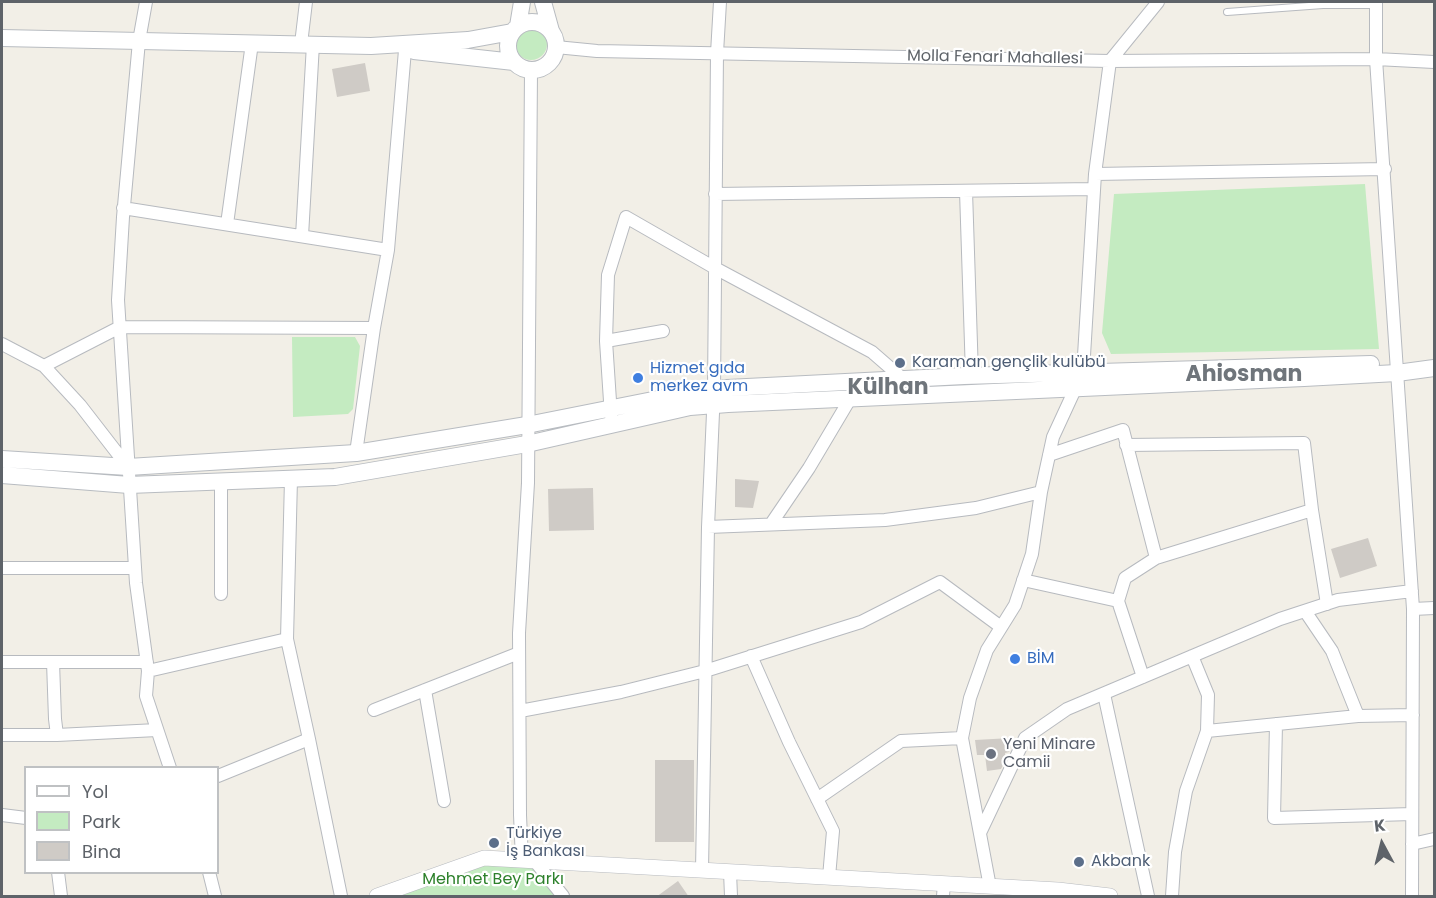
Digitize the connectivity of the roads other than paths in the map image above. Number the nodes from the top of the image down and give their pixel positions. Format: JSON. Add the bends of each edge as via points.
{"nodes":[{"id":1,"x":146,"y":2,"type":"edge"},
{"id":2,"x":306,"y":2,"type":"edge"},
{"id":3,"x":522,"y":2,"type":"edge"},
{"id":4,"x":543,"y":2,"type":"edge"},
{"id":5,"x":720,"y":2,"type":"edge"},
{"id":6,"x":1158,"y":2,"type":"edge"},
{"id":7,"x":1376,"y":3,"type":"edge"},
{"id":8,"x":1227,"y":12,"type":"dead end"},
{"id":9,"x":515,"y":29,"type":"junction"},
{"id":10,"x":2,"y":38,"type":"edge"},
{"id":11,"x":554,"y":39,"type":"junction"},
{"id":12,"x":139,"y":41,"type":"junction"},
{"id":13,"x":252,"y":43,"type":"junction"},
{"id":14,"x":307,"y":44,"type":"junction"},
{"id":15,"x":371,"y":45,"type":"junction"},
{"id":16,"x":405,"y":50,"type":"junction"},
{"id":17,"x":717,"y":53,"type":"junction"},
{"id":18,"x":1376,"y":59,"type":"junction"},
{"id":19,"x":1110,"y":61,"type":"junction"},
{"id":20,"x":514,"y":62,"type":"junction"},
{"id":21,"x":1434,"y":62,"type":"edge"},
{"id":22,"x":531,"y":70,"type":"junction"},
{"id":23,"x":1385,"y":169,"type":"junction"},
{"id":24,"x":1095,"y":174,"type":"junction"},
{"id":25,"x":1094,"y":189,"type":"junction"},
{"id":26,"x":966,"y":191,"type":"junction"},
{"id":27,"x":715,"y":194,"type":"junction"},
{"id":28,"x":123,"y":208,"type":"junction"},
{"id":29,"x":227,"y":224,"type":"junction"},
{"id":30,"x":302,"y":237,"type":"junction"},
{"id":31,"x":388,"y":250,"type":"junction"},
{"id":32,"x":714,"y":268,"type":"junction"},
{"id":33,"x":120,"y":327,"type":"junction"},
{"id":34,"x":374,"y":328,"type":"junction"},
{"id":35,"x":663,"y":331,"type":"dead end"},
{"id":36,"x":606,"y":341,"type":"junction"},
{"id":37,"x":2,"y":344,"type":"edge"},
{"id":38,"x":44,"y":366,"type":"junction"},
{"id":39,"x":1434,"y":368,"type":"edge"},
{"id":40,"x":1083,"y":372,"type":"junction"},
{"id":41,"x":1397,"y":373,"type":"junction"},
{"id":42,"x":972,"y":375,"type":"junction"},
{"id":43,"x":903,"y":379,"type":"junction"},
{"id":44,"x":1077,"y":389,"type":"junction"},
{"id":45,"x":714,"y":398,"type":"junction"},
{"id":46,"x":850,"y":399,"type":"junction"},
{"id":47,"x":611,"y":417,"type":"junction"},
{"id":48,"x":527,"y":425,"type":"junction"},
{"id":49,"x":526,"y":444,"type":"junction"},
{"id":50,"x":1126,"y":445,"type":"junction"},
{"id":51,"x":356,"y":453,"type":"junction"},
{"id":52,"x":1049,"y":455,"type":"junction"},
{"id":53,"x":2,"y":459,"type":"edge"},
{"id":54,"x":128,"y":467,"type":"junction"},
{"id":55,"x":2,"y":475,"type":"edge"},
{"id":56,"x":291,"y":478,"type":"junction"},
{"id":57,"x":222,"y":482,"type":"junction"},
{"id":58,"x":129,"y":485,"type":"junction"},
{"id":59,"x":1041,"y":492,"type":"junction"},
{"id":60,"x":1312,"y":510,"type":"junction"},
{"id":61,"x":771,"y":524,"type":"junction"},
{"id":62,"x":708,"y":527,"type":"junction"},
{"id":63,"x":1156,"y":558,"type":"junction"},
{"id":64,"x":2,"y":568,"type":"edge"},
{"id":65,"x":135,"y":568,"type":"junction"},
{"id":66,"x":1023,"y":580,"type":"junction"},
{"id":67,"x":1412,"y":591,"type":"junction"},
{"id":68,"x":221,"y":594,"type":"dead end"},
{"id":69,"x":1118,"y":601,"type":"junction"},
{"id":70,"x":1327,"y":604,"type":"junction"},
{"id":71,"x":1434,"y":608,"type":"edge"},
{"id":72,"x":1413,"y":609,"type":"junction"},
{"id":73,"x":1305,"y":611,"type":"junction"},
{"id":74,"x":1001,"y":627,"type":"junction"},
{"id":75,"x":286,"y":639,"type":"junction"},
{"id":76,"x":519,"y":653,"type":"junction"},
{"id":77,"x":751,"y":656,"type":"junction"},
{"id":78,"x":1192,"y":656,"type":"junction"},
{"id":79,"x":2,"y":662,"type":"edge"},
{"id":80,"x":53,"y":662,"type":"junction"},
{"id":81,"x":147,"y":666,"type":"junction"},
{"id":82,"x":705,"y":671,"type":"junction"},
{"id":83,"x":1143,"y":677,"type":"junction"},
{"id":84,"x":425,"y":690,"type":"junction"},
{"id":85,"x":1104,"y":694,"type":"junction"},
{"id":86,"x":374,"y":710,"type":"dead end"},
{"id":87,"x":520,"y":711,"type":"junction"},
{"id":88,"x":1413,"y":715,"type":"junction"},
{"id":89,"x":1358,"y":716,"type":"junction"},
{"id":90,"x":1276,"y":724,"type":"junction"},
{"id":91,"x":157,"y":729,"type":"junction"},
{"id":92,"x":1208,"y":731,"type":"junction"},
{"id":93,"x":2,"y":735,"type":"edge"},
{"id":94,"x":57,"y":735,"type":"junction"},
{"id":95,"x":962,"y":738,"type":"junction"},
{"id":96,"x":309,"y":739,"type":"junction"},
{"id":97,"x":169,"y":766,"type":"edge"},
{"id":98,"x":219,"y":776,"type":"edge"},
{"id":99,"x":818,"y":799,"type":"junction"},
{"id":100,"x":444,"y":801,"type":"dead end"},
{"id":101,"x":1412,"y":814,"type":"junction"},
{"id":102,"x":2,"y":815,"type":"edge"},
{"id":103,"x":24,"y":818,"type":"edge"},
{"id":104,"x":980,"y":833,"type":"junction"},
{"id":105,"x":1434,"y":839,"type":"edge"},
{"id":106,"x":1412,"y":844,"type":"junction"},
{"id":107,"x":528,"y":860,"type":"junction"},
{"id":108,"x":702,"y":870,"type":"junction"},
{"id":109,"x":730,"y":872,"type":"junction"},
{"id":110,"x":58,"y":874,"type":"edge"},
{"id":111,"x":209,"y":874,"type":"edge"},
{"id":112,"x":829,"y":877,"type":"junction"},
{"id":113,"x":990,"y":887,"type":"junction"},
{"id":114,"x":943,"y":890,"type":"edge"},
{"id":115,"x":61,"y":897,"type":"edge"},
{"id":116,"x":215,"y":897,"type":"edge"},
{"id":117,"x":341,"y":897,"type":"edge"},
{"id":118,"x":377,"y":897,"type":"edge"},
{"id":119,"x":563,"y":897,"type":"edge"},
{"id":120,"x":731,"y":897,"type":"edge"},
{"id":121,"x":1110,"y":897,"type":"edge"},
{"id":122,"x":1148,"y":897,"type":"edge"},
{"id":123,"x":1172,"y":897,"type":"edge"},
{"id":124,"x":1412,"y":897,"type":"edge"}],
"edges":[{"from":1,"to":12,"type":"street"},
{"from":2,"to":14,"type":"street"},
{"from":3,"to":9,"type":"main road"},
{"from":4,"to":11,"type":"main road"},
{"from":5,"to":17,"type":"street"},
{"from":6,"to":19,"type":"street"},
{"from":7,"to":8,"type":"lane"},
{"from":7,"to":18,"type":"street"},
{"from":9,"to":11,"type":"main road","via":[[524,23],[539,22]]},
{"from":9,"to":15,"type":"main road","via":[[468,40]]},
{"from":9,"to":20,"type":"main road","via":[[508,44]]},
{"from":10,"to":12,"type":"main road"},
{"from":11,"to":17,"type":"street","name":"Molla Fenari Mahallesi","via":[[597,51]]},
{"from":11,"to":22,"type":"main road","via":[[555,54],[545,66]]},
{"from":12,"to":13,"type":"main road"},
{"from":12,"to":28,"type":"street"},
{"from":13,"to":14,"type":"main road"},
{"from":13,"to":29,"type":"street"},
{"from":14,"to":15,"type":"main road"},
{"from":14,"to":30,"type":"street"},
{"from":15,"to":16,"type":"main road"},
{"from":16,"to":20,"type":"main road"},
{"from":16,"to":31,"type":"street"},
{"from":17,"to":19,"type":"street","name":"Molla Fenari Mahallesi"},
{"from":17,"to":27,"type":"street"},
{"from":18,"to":19,"type":"street","name":"Molla Fenari Mahallesi"},
{"from":18,"to":21,"type":"street","name":"Molla Fenari Mahallesi"},
{"from":18,"to":23,"type":"street"},
{"from":19,"to":24,"type":"street"},
{"from":20,"to":22,"type":"main road"},
{"from":22,"to":48,"type":"street"},
{"from":23,"to":24,"type":"street"},
{"from":23,"to":41,"type":"street"},
{"from":24,"to":25,"type":"street"},
{"from":25,"to":26,"type":"street"},
{"from":25,"to":40,"type":"street"},
{"from":26,"to":27,"type":"street"},
{"from":26,"to":42,"type":"street"},
{"from":27,"to":32,"type":"street"},
{"from":28,"to":29,"type":"street"},
{"from":28,"to":33,"type":"street"},
{"from":29,"to":30,"type":"street"},
{"from":30,"to":31,"type":"street"},
{"from":31,"to":34,"type":"street"},
{"from":32,"to":36,"type":"street","via":[[626,217],[608,275]]},
{"from":32,"to":43,"type":"street","via":[[872,352]]},
{"from":32,"to":45,"type":"street"},
{"from":33,"to":34,"type":"street"},
{"from":33,"to":38,"type":"street"},
{"from":33,"to":54,"type":"street"},
{"from":34,"to":51,"type":"street"},
{"from":35,"to":36,"type":"street"},
{"from":36,"to":47,"type":"street"},
{"from":37,"to":38,"type":"street"},
{"from":38,"to":54,"type":"street"},
{"from":39,"to":41,"type":"main road"},
{"from":40,"to":41,"type":"main road","via":[[1373,364]]},
{"from":40,"to":42,"type":"main road"},
{"from":40,"to":44,"type":"street"},
{"from":41,"to":44,"type":"main road"},
{"from":41,"to":67,"type":"street"},
{"from":42,"to":43,"type":"main road"},
{"from":43,"to":45,"type":"main road"},
{"from":44,"to":46,"type":"main road"},
{"from":44,"to":52,"type":"street"},
{"from":45,"to":46,"type":"main road"},
{"from":45,"to":47,"type":"main road","via":[[690,407]]},
{"from":45,"to":62,"type":"street"},
{"from":46,"to":61,"type":"street"},
{"from":47,"to":48,"type":"main road"},
{"from":47,"to":49,"type":"main road"},
{"from":48,"to":49,"type":"street"},
{"from":48,"to":51,"type":"main road"},
{"from":49,"to":56,"type":"main road","via":[[335,477]]},
{"from":49,"to":76,"type":"street","via":[[528,483]]},
{"from":50,"to":52,"type":"street","via":[[1122,430]]},
{"from":50,"to":60,"type":"street","via":[[1304,443]]},
{"from":50,"to":63,"type":"street"},
{"from":51,"to":54,"type":"main road"},
{"from":52,"to":59,"type":"street"},
{"from":53,"to":54,"type":"main road"},
{"from":54,"to":58,"type":"street"},
{"from":55,"to":58,"type":"main road"},
{"from":56,"to":57,"type":"main road"},
{"from":56,"to":75,"type":"street"},
{"from":57,"to":58,"type":"main road"},
{"from":57,"to":68,"type":"street"},
{"from":58,"to":65,"type":"street"},
{"from":59,"to":61,"type":"street","via":[[976,508],[885,520]]},
{"from":59,"to":66,"type":"street","via":[[1032,554]]},
{"from":60,"to":63,"type":"street"},
{"from":60,"to":70,"type":"street"},
{"from":61,"to":62,"type":"street"},
{"from":62,"to":82,"type":"street"},
{"from":63,"to":69,"type":"street","via":[[1125,578]]},
{"from":64,"to":65,"type":"street"},
{"from":65,"to":81,"type":"street"},
{"from":66,"to":69,"type":"street"},
{"from":66,"to":74,"type":"street","via":[[1015,605]]},
{"from":67,"to":70,"type":"street"},
{"from":67,"to":72,"type":"street"},
{"from":69,"to":83,"type":"street"},
{"from":70,"to":73,"type":"street"},
{"from":71,"to":72,"type":"street"},
{"from":72,"to":88,"type":"street"},
{"from":73,"to":78,"type":"street"},
{"from":73,"to":89,"type":"street","via":[[1332,651]]},
{"from":74,"to":77,"type":"street","via":[[940,582],[861,622]]},
{"from":74,"to":95,"type":"street","via":[[987,650],[970,698]]},
{"from":75,"to":81,"type":"street"},
{"from":75,"to":96,"type":"street"},
{"from":76,"to":84,"type":"street"},
{"from":76,"to":87,"type":"street"},
{"from":77,"to":82,"type":"street"},
{"from":77,"to":99,"type":"street"},
{"from":78,"to":83,"type":"street"},
{"from":78,"to":92,"type":"street","via":[[1208,695]]},
{"from":79,"to":80,"type":"street"},
{"from":80,"to":81,"type":"street"},
{"from":80,"to":94,"type":"street"},
{"from":81,"to":91,"type":"street","via":[[146,696]]},
{"from":82,"to":87,"type":"street"},
{"from":82,"to":108,"type":"street"},
{"from":83,"to":85,"type":"street"},
{"from":84,"to":86,"type":"street"},
{"from":84,"to":100,"type":"street"},
{"from":85,"to":104,"type":"street","via":[[1067,710],[1025,738]]},
{"from":85,"to":122,"type":"street"},
{"from":87,"to":107,"type":"street"},
{"from":88,"to":89,"type":"street"},
{"from":88,"to":101,"type":"street"},
{"from":89,"to":90,"type":"street"},
{"from":90,"to":92,"type":"street"},
{"from":90,"to":101,"type":"street","via":[[1274,818]]},
{"from":91,"to":94,"type":"street"},
{"from":91,"to":97,"type":"street"},
{"from":92,"to":123,"type":"street","via":[[1186,791]]},
{"from":93,"to":94,"type":"street"},
{"from":95,"to":99,"type":"street","via":[[901,741]]},
{"from":95,"to":104,"type":"street"},
{"from":96,"to":98,"type":"street"},
{"from":96,"to":117,"type":"street"},
{"from":99,"to":112,"type":"street","via":[[833,831]]},
{"from":101,"to":106,"type":"street"},
{"from":102,"to":103,"type":"street"},
{"from":104,"to":113,"type":"street"},
{"from":105,"to":106,"type":"street"},
{"from":106,"to":124,"type":"street"},
{"from":107,"to":108,"type":"street"},
{"from":107,"to":118,"type":"street","via":[[474,859]]},
{"from":107,"to":119,"type":"street"},
{"from":108,"to":109,"type":"street"},
{"from":109,"to":112,"type":"street"},
{"from":109,"to":120,"type":"street"},
{"from":110,"to":115,"type":"street"},
{"from":111,"to":116,"type":"street"},
{"from":112,"to":114,"type":"street"},
{"from":113,"to":114,"type":"street"},
{"from":113,"to":121,"type":"street"}]}
